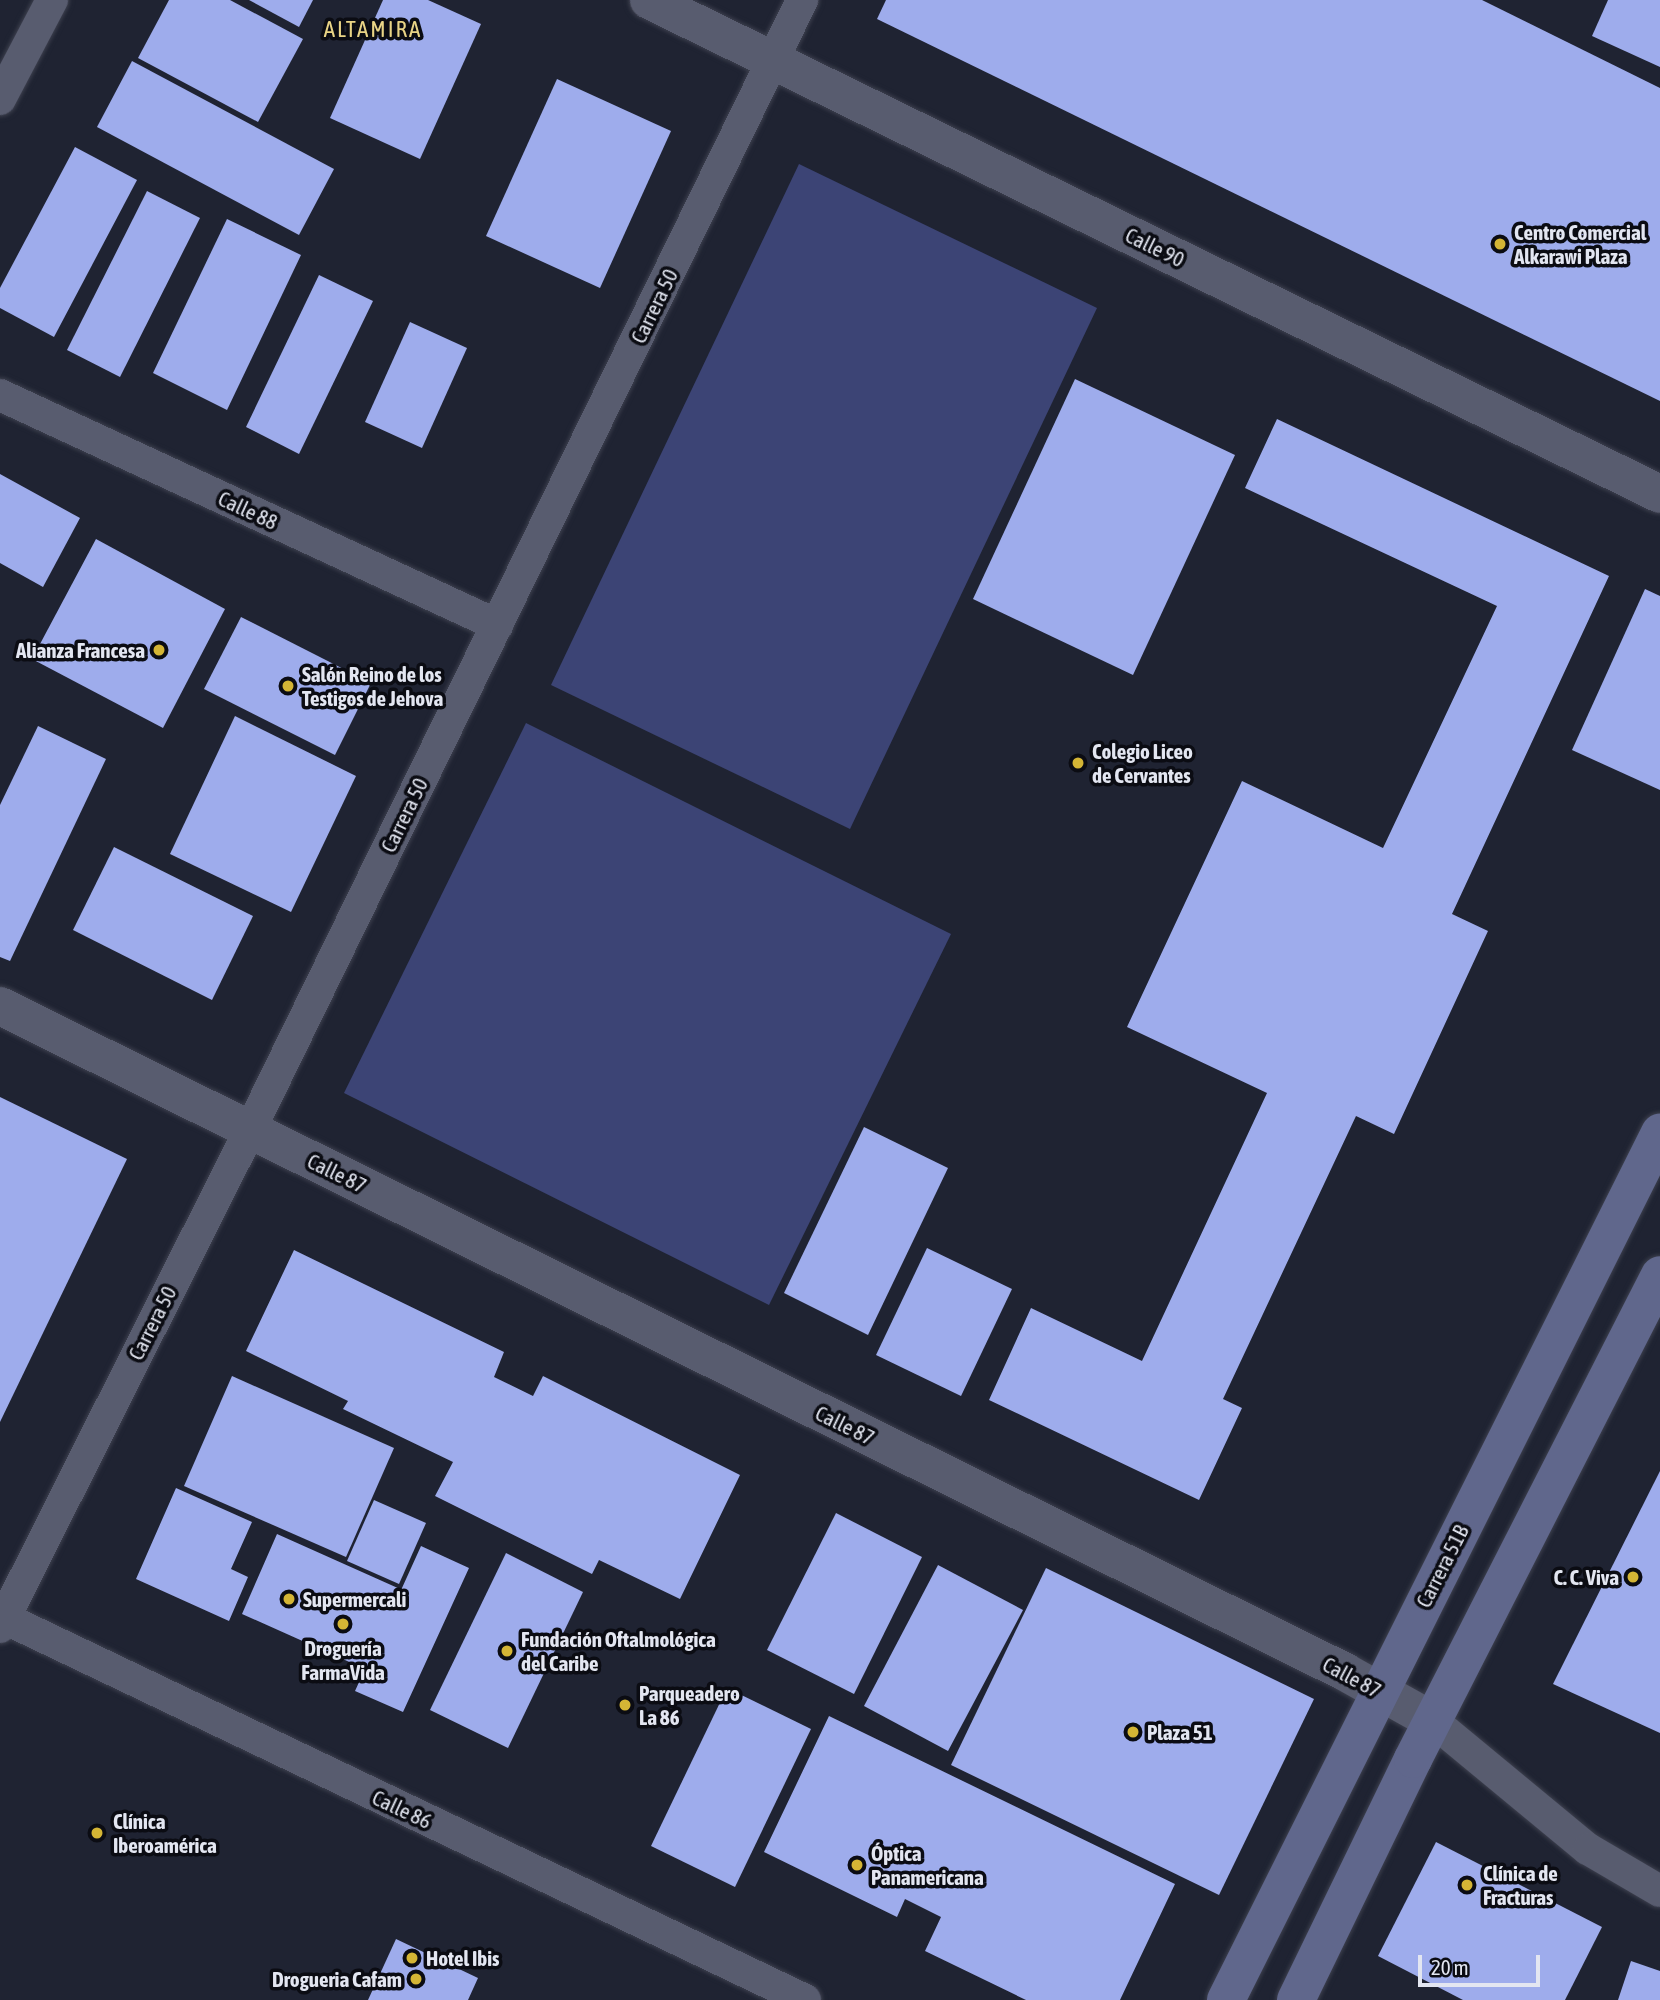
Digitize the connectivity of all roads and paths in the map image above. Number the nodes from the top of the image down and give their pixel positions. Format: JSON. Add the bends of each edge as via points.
{"nodes":[{"id":1,"x":52,"y":0,"type":"edge"},
{"id":2,"x":649,"y":0,"type":"edge"},
{"id":3,"x":802,"y":0,"type":"edge"},
{"id":4,"x":772,"y":60,"type":"junction"},
{"id":5,"x":0,"y":99,"type":"edge"},
{"id":6,"x":0,"y":395,"type":"edge"},
{"id":7,"x":1660,"y":494,"type":"edge"},
{"id":8,"x":496,"y":625,"type":"junction"},
{"id":9,"x":0,"y":1006,"type":"edge"},
{"id":10,"x":250,"y":1130,"type":"junction"},
{"id":11,"x":1660,"y":1133,"type":"edge"},
{"id":12,"x":1660,"y":1275,"type":"edge"},
{"id":13,"x":1,"y":1620,"type":"edge"},
{"id":14,"x":1378,"y":1691,"type":"junction"},
{"id":15,"x":1433,"y":1721,"type":"junction"},
{"id":16,"x":1660,"y":1891,"type":"edge"},
{"id":17,"x":805,"y":2000,"type":"edge"},
{"id":18,"x":1226,"y":2000,"type":"edge"},
{"id":19,"x":1296,"y":2000,"type":"edge"}],
"edges":[{"from":1,"to":5,"type":"street"},
{"from":2,"to":4,"type":"street","name":"Calle 90"},
{"from":3,"to":4,"type":"street","name":"Carrera 50"},
{"from":4,"to":7,"type":"street","name":"Calle 90"},
{"from":4,"to":8,"type":"street","name":"Carrera 50"},
{"from":6,"to":8,"type":"street","name":"Calle 88"},
{"from":8,"to":10,"type":"street","name":"Carrera 50"},
{"from":9,"to":10,"type":"street","name":"Calle 87"},
{"from":10,"to":13,"type":"street","name":"Carrera 50"},
{"from":10,"to":14,"type":"street","name":"Calle 87"},
{"from":11,"to":14,"type":"main road","name":"Carrera 51B"},
{"from":12,"to":15,"type":"main road"},
{"from":13,"to":17,"type":"street","name":"Calle 86"},
{"from":14,"to":15,"type":"street","name":"Calle 87"},
{"from":14,"to":18,"type":"main road","name":"Carrera 51B"},
{"from":15,"to":16,"type":"street","name":"Calle 87","via":[[1588,1849]]},
{"from":15,"to":19,"type":"main road"}]}
